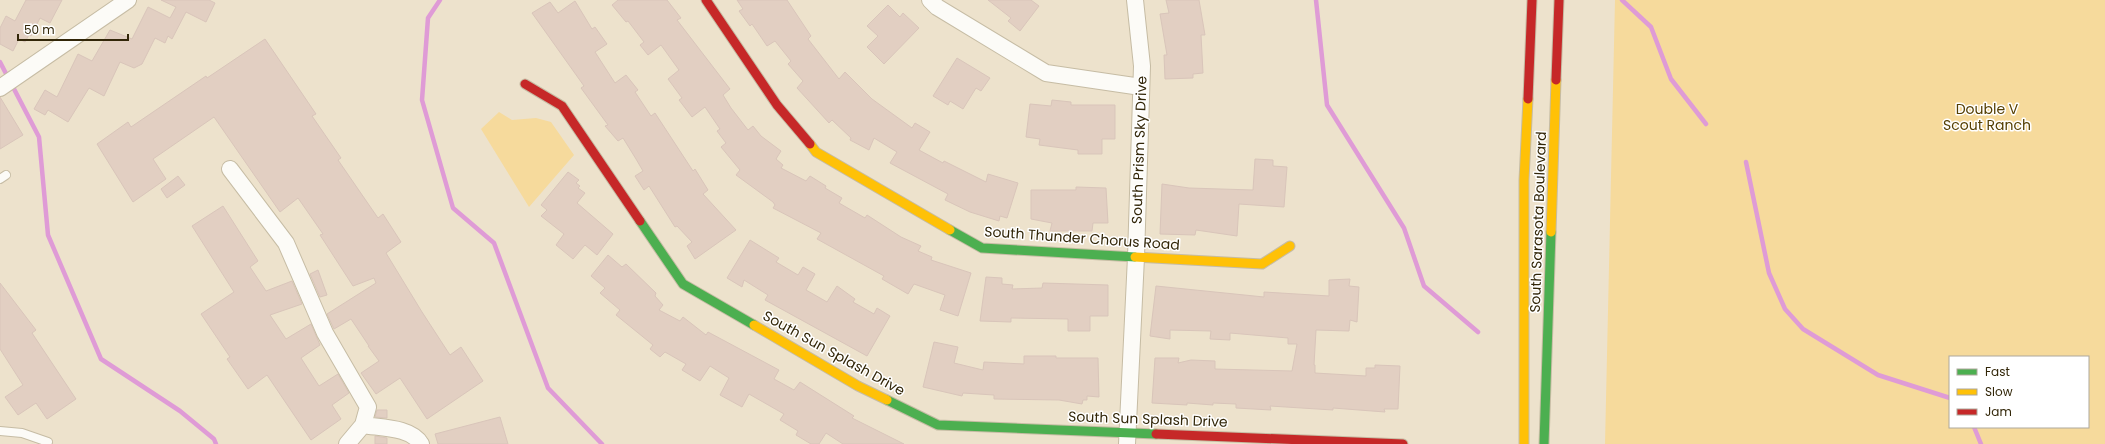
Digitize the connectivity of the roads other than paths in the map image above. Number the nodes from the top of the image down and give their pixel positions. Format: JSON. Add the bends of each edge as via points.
{"nodes":[{"id":1,"x":128,"y":0,"type":"edge"},
{"id":2,"x":706,"y":0,"type":"edge"},
{"id":3,"x":930,"y":0,"type":"edge"},
{"id":4,"x":1135,"y":0,"type":"edge"},
{"id":5,"x":1532,"y":0,"type":"edge"},
{"id":6,"x":1559,"y":0,"type":"edge"},
{"id":7,"x":525,"y":84,"type":"dead end"},
{"id":8,"x":1141,"y":87,"type":"junction"},
{"id":9,"x":0,"y":88,"type":"edge"},
{"id":10,"x":230,"y":169,"type":"dead end"},
{"id":11,"x":0,"y":174,"type":"edge"},
{"id":12,"x":0,"y":179,"type":"edge"},
{"id":13,"x":1290,"y":246,"type":"dead end"},
{"id":14,"x":1136,"y":257,"type":"junction"},
{"id":15,"x":363,"y":425,"type":"junction"},
{"id":16,"x":0,"y":431,"type":"edge"},
{"id":17,"x":1127,"y":438,"type":"edge"},
{"id":18,"x":48,"y":442,"type":"dead end"},
{"id":19,"x":347,"y":444,"type":"edge"},
{"id":20,"x":421,"y":444,"type":"edge"},
{"id":21,"x":1403,"y":444,"type":"edge"},
{"id":22,"x":1524,"y":444,"type":"edge"},
{"id":23,"x":1544,"y":444,"type":"edge"}],
"edges":[{"from":1,"to":9,"type":"street"},
{"from":2,"to":14,"type":"street","name":"South Thunder Chorus Road","via":[[777,105],[816,152],[982,248]]},
{"from":3,"to":8,"type":"street","via":[[937,7],[1046,73]]},
{"from":4,"to":8,"type":"street","name":"South Prism Sky Drive","via":[[1142,66]]},
{"from":5,"to":22,"type":"street","name":"South Sarasota Boulevard","via":[[1524,180]]},
{"from":6,"to":23,"type":"street","name":"South Sarasota Boulevard"},
{"from":7,"to":17,"type":"street","name":"South Sun Splash Drive","via":[[562,106],[683,284],[852,382],[938,425]]},
{"from":8,"to":14,"type":"street","name":"South Prism Sky Drive"},
{"from":10,"to":15,"type":"street","via":[[286,243],[325,333],[368,407]]},
{"from":11,"to":12,"type":"lane","via":[[6,174]]},
{"from":13,"to":14,"type":"street","name":"South Thunder Chorus Road","via":[[1262,264]]},
{"from":14,"to":17,"type":"street","name":"South Prism Sky Drive"},
{"from":15,"to":19,"type":"street"},
{"from":15,"to":20,"type":"street","via":[[409,432]]},
{"from":16,"to":18,"type":"lane","via":[[22,433]]},
{"from":17,"to":21,"type":"street","name":"South Sun Splash Drive"}]}
